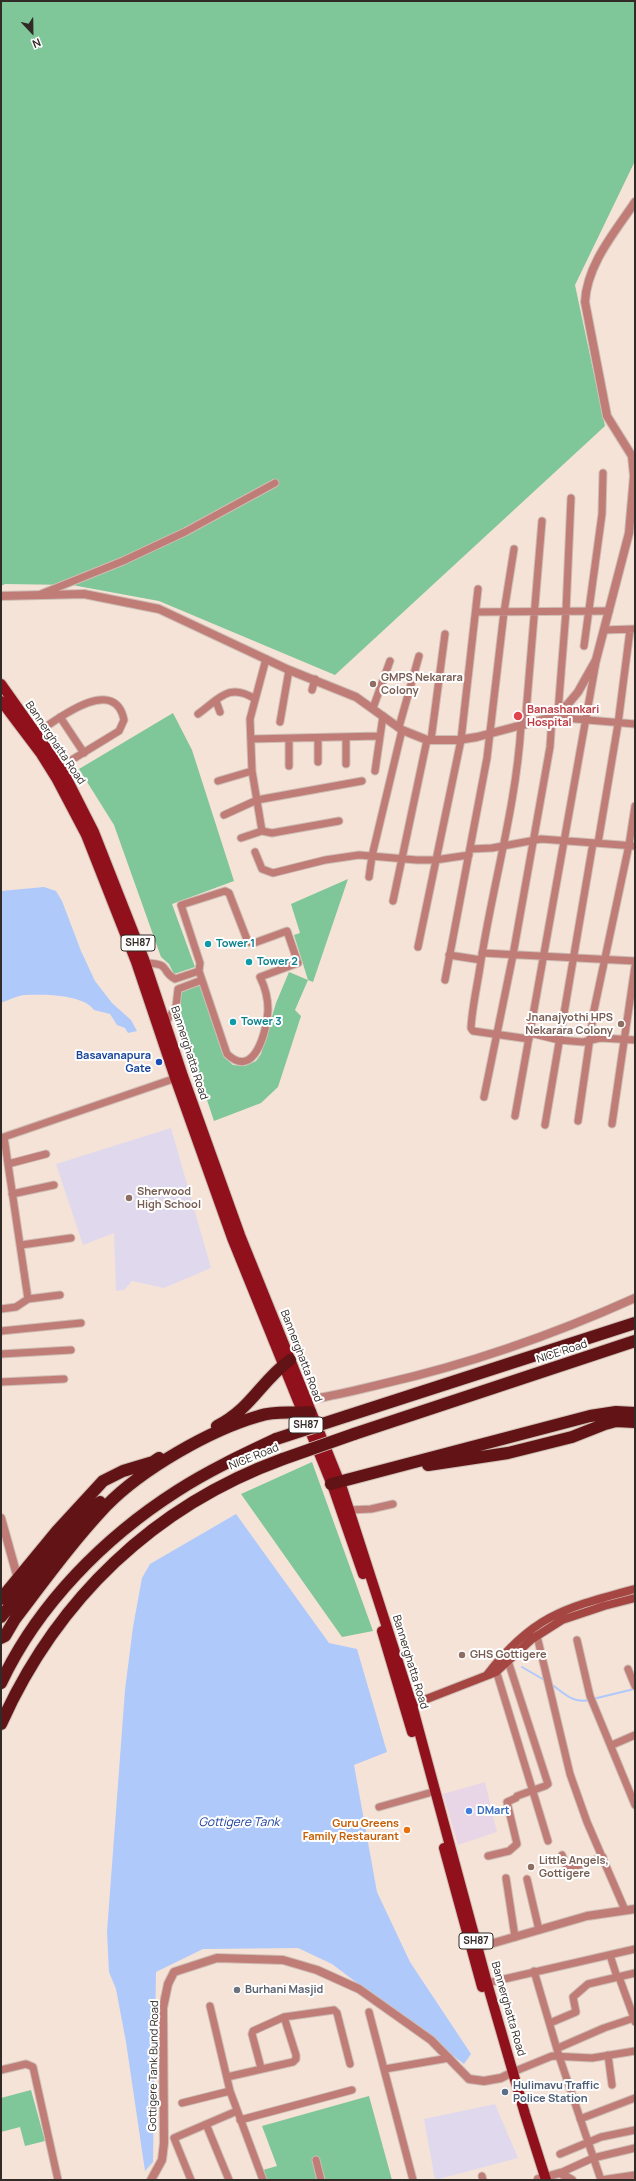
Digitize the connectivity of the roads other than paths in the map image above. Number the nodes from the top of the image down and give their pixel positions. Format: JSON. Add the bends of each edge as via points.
{"nodes":[{"id":1,"x":635,"y":202,"type":"edge"},
{"id":2,"x":603,"y":473,"type":"dead end"},
{"id":3,"x":275,"y":483,"type":"dead end"},
{"id":4,"x":571,"y":498,"type":"dead end"},
{"id":5,"x":542,"y":521,"type":"dead end"},
{"id":6,"x":514,"y":549,"type":"dead end"},
{"id":7,"x":478,"y":588,"type":"dead end"},
{"id":8,"x":40,"y":594,"type":"junction"},
{"id":9,"x":1,"y":596,"type":"edge"},
{"id":10,"x":588,"y":610,"type":"junction"},
{"id":11,"x":535,"y":611,"type":"junction"},
{"id":12,"x":566,"y":611,"type":"junction"},
{"id":13,"x":609,"y":611,"type":"junction"},
{"id":14,"x":476,"y":612,"type":"junction"},
{"id":15,"x":504,"y":612,"type":"junction"},
{"id":16,"x":604,"y":630,"type":"junction"},
{"id":17,"x":633,"y":630,"type":"edge"},
{"id":18,"x":445,"y":634,"type":"dead end"},
{"id":19,"x":584,"y":646,"type":"dead end"},
{"id":20,"x":419,"y":656,"type":"dead end"},
{"id":21,"x":266,"y":659,"type":"junction"},
{"id":22,"x":596,"y":660,"type":"junction"},
{"id":23,"x":390,"y":661,"type":"dead end"},
{"id":24,"x":289,"y":670,"type":"junction"},
{"id":25,"x":315,"y":679,"type":"junction"},
{"id":26,"x":1,"y":684,"type":"edge"},
{"id":27,"x":312,"y":690,"type":"dead end"},
{"id":28,"x":255,"y":699,"type":"junction"},
{"id":29,"x":1,"y":701,"type":"edge"},
{"id":30,"x":216,"y":701,"type":"junction"},
{"id":31,"x":373,"y":708,"type":"junction"},
{"id":32,"x":220,"y":712,"type":"dead end"},
{"id":33,"x":198,"y":714,"type":"dead end"},
{"id":34,"x":555,"y":715,"type":"junction"},
{"id":35,"x":383,"y":716,"type":"junction"},
{"id":36,"x":60,"y":717,"type":"junction"},
{"id":37,"x":280,"y":722,"type":"dead end"},
{"id":38,"x":586,"y":722,"type":"junction"},
{"id":39,"x":618,"y":724,"type":"junction"},
{"id":40,"x":635,"y":724,"type":"edge"},
{"id":41,"x":523,"y":726,"type":"junction"},
{"id":42,"x":400,"y":728,"type":"junction"},
{"id":43,"x":37,"y":733,"type":"junction"},
{"id":44,"x":490,"y":734,"type":"junction"},
{"id":45,"x":379,"y":736,"type":"junction"},
{"id":46,"x":346,"y":737,"type":"junction"},
{"id":47,"x":318,"y":738,"type":"junction"},
{"id":48,"x":251,"y":739,"type":"junction"},
{"id":49,"x":289,"y":739,"type":"junction"},
{"id":50,"x":429,"y":740,"type":"junction"},
{"id":51,"x":461,"y":740,"type":"junction"},
{"id":52,"x":84,"y":753,"type":"junction"},
{"id":53,"x":318,"y":762,"type":"dead end"},
{"id":54,"x":346,"y":764,"type":"dead end"},
{"id":55,"x":290,"y":766,"type":"dead end"},
{"id":56,"x":60,"y":767,"type":"junction"},
{"id":57,"x":252,"y":771,"type":"junction"},
{"id":58,"x":375,"y":772,"type":"dead end"},
{"id":59,"x":218,"y":781,"type":"dead end"},
{"id":60,"x":362,"y":781,"type":"dead end"},
{"id":61,"x":257,"y":800,"type":"junction"},
{"id":62,"x":635,"y":806,"type":"edge"},
{"id":63,"x":224,"y":815,"type":"dead end"},
{"id":64,"x":339,"y":821,"type":"dead end"},
{"id":65,"x":262,"y":831,"type":"junction"},
{"id":66,"x":91,"y":837,"type":"junction"},
{"id":67,"x":241,"y":838,"type":"dead end"},
{"id":68,"x":532,"y":841,"type":"junction"},
{"id":69,"x":565,"y":841,"type":"junction"},
{"id":70,"x":596,"y":843,"type":"junction"},
{"id":71,"x":632,"y":845,"type":"edge"},
{"id":72,"x":503,"y":846,"type":"junction"},
{"id":73,"x":254,"y":852,"type":"dead end"},
{"id":74,"x":469,"y":852,"type":"junction"},
{"id":75,"x":372,"y":856,"type":"junction"},
{"id":76,"x":403,"y":860,"type":"junction"},
{"id":77,"x":435,"y":860,"type":"junction"},
{"id":78,"x":370,"y":877,"type":"dead end"},
{"id":79,"x":393,"y":901,"type":"dead end"},
{"id":80,"x":418,"y":947,"type":"dead end"},
{"id":81,"x":449,"y":955,"type":"junction"},
{"id":82,"x":513,"y":955,"type":"junction"},
{"id":83,"x":481,"y":956,"type":"junction"},
{"id":84,"x":545,"y":957,"type":"junction"},
{"id":85,"x":575,"y":958,"type":"junction"},
{"id":86,"x":606,"y":960,"type":"junction"},
{"id":87,"x":635,"y":961,"type":"edge"},
{"id":88,"x":145,"y":963,"type":"junction"},
{"id":89,"x":635,"y":966,"type":"edge"},
{"id":90,"x":199,"y":971,"type":"junction"},
{"id":91,"x":202,"y":980,"type":"junction"},
{"id":92,"x":445,"y":980,"type":"dead end"},
{"id":93,"x":166,"y":1022,"type":"junction"},
{"id":94,"x":497,"y":1035,"type":"junction"},
{"id":95,"x":529,"y":1036,"type":"junction"},
{"id":96,"x":624,"y":1038,"type":"junction"},
{"id":97,"x":559,"y":1040,"type":"junction"},
{"id":98,"x":635,"y":1040,"type":"edge"},
{"id":99,"x":590,"y":1041,"type":"junction"},
{"id":100,"x":179,"y":1077,"type":"junction"},
{"id":101,"x":484,"y":1096,"type":"dead end"},
{"id":102,"x":515,"y":1116,"type":"dead end"},
{"id":103,"x":578,"y":1121,"type":"dead end"},
{"id":104,"x":612,"y":1124,"type":"dead end"},
{"id":105,"x":545,"y":1125,"type":"dead end"},
{"id":106,"x":2,"y":1138,"type":"edge"},
{"id":107,"x":46,"y":1154,"type":"dead end"},
{"id":108,"x":8,"y":1164,"type":"junction"},
{"id":109,"x":54,"y":1185,"type":"dead end"},
{"id":110,"x":12,"y":1194,"type":"junction"},
{"id":111,"x":71,"y":1238,"type":"dead end"},
{"id":112,"x":21,"y":1245,"type":"junction"},
{"id":113,"x":60,"y":1295,"type":"dead end"},
{"id":114,"x":635,"y":1298,"type":"edge"},
{"id":115,"x":28,"y":1299,"type":"junction"},
{"id":116,"x":1,"y":1309,"type":"edge"},
{"id":117,"x":81,"y":1323,"type":"dead end"},
{"id":118,"x":635,"y":1323,"type":"edge"},
{"id":119,"x":1,"y":1331,"type":"edge"},
{"id":120,"x":635,"y":1341,"type":"edge"},
{"id":121,"x":71,"y":1350,"type":"dead end"},
{"id":122,"x":1,"y":1354,"type":"edge"},
{"id":123,"x":286,"y":1363,"type":"junction"},
{"id":124,"x":64,"y":1379,"type":"dead end"},
{"id":125,"x":1,"y":1382,"type":"edge"},
{"id":126,"x":305,"y":1400,"type":"junction"},
{"id":127,"x":306,"y":1412,"type":"junction"},
{"id":128,"x":635,"y":1413,"type":"edge"},
{"id":129,"x":635,"y":1422,"type":"edge"},
{"id":130,"x":155,"y":1465,"type":"junction"},
{"id":131,"x":143,"y":1475,"type":"junction"},
{"id":132,"x":336,"y":1486,"type":"junction"},
{"id":133,"x":393,"y":1504,"type":"dead end"},
{"id":134,"x":349,"y":1510,"type":"junction"},
{"id":135,"x":1,"y":1518,"type":"edge"},
{"id":136,"x":18,"y":1579,"type":"junction"},
{"id":137,"x":635,"y":1589,"type":"edge"},
{"id":138,"x":635,"y":1598,"type":"edge"},
{"id":139,"x":1,"y":1599,"type":"edge"},
{"id":140,"x":1,"y":1616,"type":"edge"},
{"id":141,"x":537,"y":1636,"type":"junction"},
{"id":142,"x":1,"y":1638,"type":"edge"},
{"id":143,"x":577,"y":1640,"type":"dead end"},
{"id":144,"x":508,"y":1661,"type":"junction"},
{"id":145,"x":495,"y":1668,"type":"junction"},
{"id":146,"x":628,"y":1669,"type":"dead end"},
{"id":147,"x":4,"y":1672,"type":"edge"},
{"id":148,"x":1,"y":1683,"type":"edge"},
{"id":149,"x":635,"y":1686,"type":"edge"},
{"id":150,"x":408,"y":1707,"type":"junction"},
{"id":151,"x":1,"y":1724,"type":"edge"},
{"id":152,"x":635,"y":1735,"type":"edge"},
{"id":153,"x":612,"y":1745,"type":"junction"},
{"id":154,"x":534,"y":1790,"type":"junction"},
{"id":155,"x":429,"y":1793,"type":"junction"},
{"id":156,"x":635,"y":1805,"type":"edge"},
{"id":157,"x":379,"y":1807,"type":"dead end"},
{"id":158,"x":548,"y":1841,"type":"dead end"},
{"id":159,"x":562,"y":1855,"type":"dead end"},
{"id":160,"x":488,"y":1856,"type":"dead end"},
{"id":161,"x":603,"y":1857,"type":"junction"},
{"id":162,"x":506,"y":1878,"type":"dead end"},
{"id":163,"x":527,"y":1879,"type":"dead end"},
{"id":164,"x":635,"y":1909,"type":"edge"},
{"id":165,"x":625,"y":1910,"type":"junction"},
{"id":166,"x":539,"y":1930,"type":"junction"},
{"id":167,"x":514,"y":1937,"type":"junction"},
{"id":168,"x":474,"y":1949,"type":"junction"},
{"id":169,"x":635,"y":1949,"type":"edge"},
{"id":170,"x":610,"y":1955,"type":"junction"},
{"id":171,"x":534,"y":1971,"type":"junction"},
{"id":172,"x":635,"y":1974,"type":"edge"},
{"id":173,"x":618,"y":1977,"type":"junction"},
{"id":174,"x":488,"y":1983,"type":"junction"},
{"id":175,"x":210,"y":2006,"type":"dead end"},
{"id":176,"x":369,"y":2012,"type":"dead end"},
{"id":177,"x":284,"y":2017,"type":"junction"},
{"id":178,"x":634,"y":2018,"type":"edge"},
{"id":179,"x":635,"y":2022,"type":"edge"},
{"id":180,"x":550,"y":2023,"type":"junction"},
{"id":181,"x":558,"y":2048,"type":"junction"},
{"id":182,"x":635,"y":2050,"type":"edge"},
{"id":183,"x":559,"y":2056,"type":"junction"},
{"id":184,"x":608,"y":2056,"type":"junction"},
{"id":185,"x":449,"y":2058,"type":"junction"},
{"id":186,"x":350,"y":2064,"type":"dead end"},
{"id":187,"x":261,"y":2068,"type":"junction"},
{"id":188,"x":385,"y":2069,"type":"junction"},
{"id":189,"x":1,"y":2070,"type":"edge"},
{"id":190,"x":510,"y":2074,"type":"junction"},
{"id":191,"x":227,"y":2077,"type":"junction"},
{"id":192,"x":612,"y":2085,"type":"dead end"},
{"id":193,"x":352,"y":2090,"type":"dead end"},
{"id":194,"x":230,"y":2091,"type":"junction"},
{"id":195,"x":635,"y":2098,"type":"edge"},
{"id":196,"x":182,"y":2103,"type":"dead end"},
{"id":197,"x":237,"y":2111,"type":"junction"},
{"id":198,"x":240,"y":2120,"type":"junction"},
{"id":199,"x":580,"y":2120,"type":"junction"},
{"id":200,"x":206,"y":2124,"type":"junction"},
{"id":201,"x":635,"y":2130,"type":"edge"},
{"id":202,"x":587,"y":2142,"type":"junction"},
{"id":203,"x":635,"y":2148,"type":"edge"},
{"id":204,"x":560,"y":2154,"type":"dead end"},
{"id":205,"x":593,"y":2158,"type":"junction"},
{"id":206,"x":316,"y":2160,"type":"dead end"},
{"id":207,"x":560,"y":2173,"type":"junction"},
{"id":208,"x":635,"y":2175,"type":"edge"},
{"id":209,"x":542,"y":2179,"type":"edge"},
{"id":210,"x":58,"y":2180,"type":"edge"},
{"id":211,"x":151,"y":2180,"type":"edge"},
{"id":212,"x":191,"y":2180,"type":"edge"},
{"id":213,"x":229,"y":2180,"type":"edge"},
{"id":214,"x":263,"y":2180,"type":"edge"},
{"id":215,"x":321,"y":2180,"type":"edge"},
{"id":216,"x":413,"y":2180,"type":"edge"},
{"id":217,"x":572,"y":2180,"type":"edge"}],
"edges":[{"from":1,"to":13,"type":"street","via":[[593,267],[586,295],[587,316],[607,416],[632,456],[634,476],[629,532]]},
{"from":2,"to":10,"type":"street","via":[[602,514]]},
{"from":3,"to":8,"type":"street","via":[[185,532],[123,561]]},
{"from":4,"to":12,"type":"street"},
{"from":5,"to":11,"type":"street"},
{"from":6,"to":15,"type":"street"},
{"from":7,"to":14,"type":"street"},
{"from":8,"to":9,"type":"street"},
{"from":8,"to":21,"type":"street","via":[[84,594],[158,609]]},
{"from":10,"to":12,"type":"street"},
{"from":10,"to":13,"type":"street"},
{"from":10,"to":19,"type":"street"},
{"from":11,"to":12,"type":"street"},
{"from":11,"to":15,"type":"street"},
{"from":11,"to":41,"type":"street"},
{"from":12,"to":34,"type":"street"},
{"from":13,"to":16,"type":"street"},
{"from":14,"to":15,"type":"street"},
{"from":14,"to":51,"type":"street"},
{"from":15,"to":44,"type":"street"},
{"from":16,"to":17,"type":"street"},
{"from":16,"to":22,"type":"street"},
{"from":17,"to":39,"type":"street"},
{"from":18,"to":50,"type":"street"},
{"from":20,"to":42,"type":"street"},
{"from":21,"to":24,"type":"street"},
{"from":21,"to":28,"type":"street"},
{"from":22,"to":34,"type":"street","via":[[578,692]]},
{"from":22,"to":38,"type":"street"},
{"from":23,"to":31,"type":"street"},
{"from":24,"to":25,"type":"street"},
{"from":24,"to":37,"type":"street"},
{"from":25,"to":27,"type":"street"},
{"from":25,"to":31,"type":"street","via":[[356,697]]},
{"from":26,"to":43,"type":"main road","name":"Bannerghatta Road","number":"SH87"},
{"from":28,"to":30,"type":"street","via":[[238,691],[229,692]]},
{"from":28,"to":48,"type":"street","via":[[250,718]]},
{"from":29,"to":66,"type":"main road","name":"Bannerghatta Road","number":"SH87","via":[[53,772]]},
{"from":30,"to":32,"type":"street"},
{"from":30,"to":33,"type":"street"},
{"from":31,"to":35,"type":"street"},
{"from":34,"to":38,"type":"street"},
{"from":34,"to":41,"type":"street"},
{"from":34,"to":68,"type":"street"},
{"from":35,"to":42,"type":"street"},
{"from":35,"to":45,"type":"street"},
{"from":36,"to":43,"type":"street"},
{"from":36,"to":52,"type":"street"},
{"from":36,"to":52,"type":"street","via":[[100,699],[112,701],[121,709],[123,726]]},
{"from":38,"to":39,"type":"street"},
{"from":38,"to":69,"type":"street"},
{"from":39,"to":40,"type":"street"},
{"from":39,"to":70,"type":"street"},
{"from":41,"to":44,"type":"street"},
{"from":41,"to":72,"type":"street"},
{"from":42,"to":50,"type":"street"},
{"from":42,"to":75,"type":"street"},
{"from":43,"to":56,"type":"main road","name":"Bannerghatta Road","number":"SH87"},
{"from":44,"to":51,"type":"street"},
{"from":44,"to":74,"type":"street"},
{"from":45,"to":46,"type":"street"},
{"from":45,"to":58,"type":"street"},
{"from":46,"to":47,"type":"street"},
{"from":46,"to":54,"type":"street"},
{"from":47,"to":49,"type":"street"},
{"from":47,"to":53,"type":"street"},
{"from":48,"to":49,"type":"street"},
{"from":48,"to":57,"type":"street"},
{"from":49,"to":55,"type":"street"},
{"from":50,"to":51,"type":"street"},
{"from":50,"to":76,"type":"street"},
{"from":51,"to":77,"type":"street"},
{"from":52,"to":56,"type":"street"},
{"from":56,"to":66,"type":"main road","name":"Bannerghatta Road","number":"SH87"},
{"from":57,"to":59,"type":"street"},
{"from":57,"to":61,"type":"street"},
{"from":60,"to":61,"type":"street"},
{"from":61,"to":63,"type":"street"},
{"from":61,"to":65,"type":"street"},
{"from":62,"to":71,"type":"street"},
{"from":64,"to":65,"type":"street","via":[[272,833]]},
{"from":65,"to":67,"type":"street"},
{"from":66,"to":88,"type":"main road","name":"Bannerghatta Road","number":"SH87"},
{"from":66,"to":100,"type":"main road","name":"Bannerghatta Road","number":"SH87"},
{"from":68,"to":69,"type":"street"},
{"from":68,"to":72,"type":"street"},
{"from":68,"to":82,"type":"street"},
{"from":69,"to":70,"type":"street"},
{"from":69,"to":84,"type":"street"},
{"from":70,"to":71,"type":"street"},
{"from":70,"to":85,"type":"street"},
{"from":71,"to":86,"type":"street"},
{"from":72,"to":74,"type":"street"},
{"from":72,"to":83,"type":"street"},
{"from":73,"to":75,"type":"street","via":[[262,869],[273,872],[325,860],[359,855]]},
{"from":74,"to":77,"type":"street"},
{"from":74,"to":81,"type":"street"},
{"from":75,"to":76,"type":"street"},
{"from":75,"to":78,"type":"street"},
{"from":76,"to":77,"type":"street"},
{"from":76,"to":79,"type":"street"},
{"from":77,"to":80,"type":"street"},
{"from":81,"to":83,"type":"street"},
{"from":81,"to":92,"type":"street"},
{"from":82,"to":83,"type":"street"},
{"from":82,"to":84,"type":"street"},
{"from":82,"to":94,"type":"street"},
{"from":83,"to":94,"type":"street","via":[[471,1028],[473,1031]]},
{"from":84,"to":85,"type":"street"},
{"from":84,"to":95,"type":"street"},
{"from":85,"to":86,"type":"street"},
{"from":85,"to":97,"type":"street"},
{"from":86,"to":87,"type":"street"},
{"from":86,"to":99,"type":"street"},
{"from":88,"to":90,"type":"street","via":[[159,963],[176,979]]},
{"from":88,"to":93,"type":"main road","name":"Bannerghatta Road","number":"SH87"},
{"from":89,"to":96,"type":"street"},
{"from":90,"to":91,"type":"street"},
{"from":90,"to":91,"type":"street","via":[[200,963],[181,905],[225,891],[229,893],[248,942],[254,943],[287,931],[298,963],[260,977],[267,1002],[266,1026],[257,1052],[244,1061],[227,1054]]},
{"from":91,"to":93,"type":"street","via":[[178,989],[176,1007]]},
{"from":93,"to":100,"type":"main road","name":"Bannerghatta Road","number":"SH87"},
{"from":94,"to":95,"type":"street"},
{"from":94,"to":101,"type":"street"},
{"from":95,"to":97,"type":"street"},
{"from":95,"to":102,"type":"street"},
{"from":96,"to":98,"type":"street"},
{"from":96,"to":99,"type":"street","via":[[600,1038]]},
{"from":96,"to":104,"type":"street"},
{"from":97,"to":99,"type":"street"},
{"from":97,"to":105,"type":"street"},
{"from":99,"to":103,"type":"street"},
{"from":100,"to":106,"type":"street"},
{"from":100,"to":123,"type":"main road","name":"Bannerghatta Road","number":"SH87","via":[[232,1238]]},
{"from":106,"to":108,"type":"street"},
{"from":107,"to":108,"type":"street"},
{"from":108,"to":110,"type":"street"},
{"from":109,"to":110,"type":"street"},
{"from":110,"to":112,"type":"street"},
{"from":111,"to":112,"type":"street"},
{"from":112,"to":115,"type":"street"},
{"from":113,"to":115,"type":"street"},
{"from":114,"to":126,"type":"street","via":[[523,1345],[422,1375],[324,1398]]},
{"from":115,"to":116,"type":"street","via":[[16,1306]]},
{"from":117,"to":119,"type":"street"},
{"from":118,"to":147,"type":"highway","name":"NICE Road","bridge":true,"via":[[276,1439],[227,1462],[176,1491],[109,1543],[56,1597]]},
{"from":120,"to":151,"type":"highway","name":"NICE Road","bridge":true,"via":[[354,1434],[283,1459],[221,1485],[188,1505],[128,1549],[98,1577],[45,1642]]},
{"from":121,"to":122,"type":"street"},
{"from":123,"to":126,"type":"main road","name":"Bannerghatta Road","number":"SH87"},
{"from":123,"to":127,"type":"main road","name":"Bannerghatta Road","number":"SH87"},
{"from":123,"to":130,"type":"highway","via":[[238,1413]]},
{"from":124,"to":125,"type":"street"},
{"from":126,"to":127,"type":"main road","name":"Bannerghatta Road","number":"SH87"},
{"from":127,"to":130,"type":"highway","via":[[278,1412],[259,1416],[211,1435]]},
{"from":127,"to":132,"type":"main road","name":"Bannerghatta Road","number":"SH87"},
{"from":128,"to":132,"type":"highway","via":[[616,1412],[590,1416]]},
{"from":129,"to":132,"type":"highway","via":[[616,1421],[572,1437],[508,1453],[438,1463]]},
{"from":130,"to":131,"type":"highway"},
{"from":130,"to":136,"type":"highway","via":[[123,1471],[103,1481]]},
{"from":131,"to":140,"type":"highway","via":[[102,1500],[82,1519]]},
{"from":131,"to":142,"type":"highway","via":[[89,1525]]},
{"from":132,"to":134,"type":"main road","name":"Bannerghatta Road","number":"SH87"},
{"from":132,"to":150,"type":"main road","name":"Bannerghatta Road","number":"SH87"},
{"from":133,"to":134,"type":"street"},
{"from":134,"to":150,"type":"main road","name":"Bannerghatta Road","number":"SH87"},
{"from":135,"to":136,"type":"street"},
{"from":136,"to":139,"type":"highway"},
{"from":137,"to":145,"type":"main road","via":[[552,1615],[515,1642]]},
{"from":138,"to":141,"type":"main road","via":[[562,1620]]},
{"from":141,"to":144,"type":"main road"},
{"from":141,"to":161,"type":"street","via":[[570,1774]]},
{"from":143,"to":153,"type":"street","via":[[591,1699]]},
{"from":144,"to":145,"type":"main road"},
{"from":144,"to":154,"type":"street","via":[[548,1784]]},
{"from":145,"to":150,"type":"main road","via":[[470,1683]]},
{"from":145,"to":154,"type":"street"},
{"from":146,"to":149,"type":"street"},
{"from":147,"to":148,"type":"highway","name":"NICE Road"},
{"from":150,"to":155,"type":"main road","name":"Bannerghatta Road","number":"SH87"},
{"from":150,"to":168,"type":"main road","name":"Bannerghatta Road","number":"SH87"},
{"from":152,"to":153,"type":"street"},
{"from":153,"to":156,"type":"street"},
{"from":154,"to":158,"type":"street"},
{"from":154,"to":160,"type":"street","via":[[506,1803],[517,1844],[509,1851]]},
{"from":155,"to":157,"type":"street"},
{"from":155,"to":168,"type":"main road","name":"Bannerghatta Road","number":"SH87"},
{"from":159,"to":161,"type":"street","via":[[568,1868]]},
{"from":161,"to":165,"type":"street"},
{"from":162,"to":167,"type":"street"},
{"from":163,"to":166,"type":"street"},
{"from":164,"to":165,"type":"street"},
{"from":165,"to":166,"type":"street","via":[[587,1916]]},
{"from":166,"to":167,"type":"street"},
{"from":167,"to":168,"type":"street"},
{"from":168,"to":174,"type":"main road","name":"Bannerghatta Road","number":"SH87"},
{"from":168,"to":190,"type":"main road","name":"Bannerghatta Road","number":"SH87"},
{"from":169,"to":170,"type":"street"},
{"from":170,"to":171,"type":"street"},
{"from":170,"to":173,"type":"street"},
{"from":171,"to":174,"type":"street"},
{"from":171,"to":180,"type":"street"},
{"from":172,"to":173,"type":"street"},
{"from":173,"to":178,"type":"street"},
{"from":173,"to":180,"type":"street","via":[[588,1984],[572,1997],[576,2012]]},
{"from":174,"to":190,"type":"main road","name":"Bannerghatta Road","number":"SH87"},
{"from":175,"to":191,"type":"street"},
{"from":176,"to":188,"type":"street"},
{"from":177,"to":186,"type":"street","via":[[336,2011]]},
{"from":177,"to":187,"type":"street","via":[[252,2034]]},
{"from":177,"to":187,"type":"street","via":[[296,2059],[293,2062]]},
{"from":178,"to":179,"type":"street"},
{"from":178,"to":181,"type":"street"},
{"from":180,"to":181,"type":"street"},
{"from":181,"to":183,"type":"street"},
{"from":182,"to":184,"type":"street"},
{"from":183,"to":184,"type":"street"},
{"from":183,"to":190,"type":"street","via":[[552,2056]]},
{"from":183,"to":199,"type":"street"},
{"from":184,"to":192,"type":"street"},
{"from":185,"to":188,"type":"street"},
{"from":185,"to":190,"type":"street","name":"Gottigere Tank Bund Road","via":[[469,2079],[484,2081]]},
{"from":185,"to":211,"type":"street","name":"Gottigere Tank Bund Road","via":[[431,2040],[358,1989],[317,1970],[283,1960],[217,1958],[174,1972],[168,1984],[163,2008],[162,2160]]},
{"from":187,"to":191,"type":"street"},
{"from":188,"to":216,"type":"street"},
{"from":189,"to":210,"type":"street","via":[[26,2064],[33,2067]]},
{"from":190,"to":209,"type":"main road","name":"Bannerghatta Road","number":"SH87"},
{"from":191,"to":194,"type":"street"},
{"from":193,"to":198,"type":"street"},
{"from":194,"to":196,"type":"street"},
{"from":194,"to":197,"type":"street"},
{"from":195,"to":199,"type":"street"},
{"from":197,"to":198,"type":"street"},
{"from":197,"to":200,"type":"street"},
{"from":198,"to":214,"type":"street"},
{"from":199,"to":202,"type":"street"},
{"from":200,"to":212,"type":"street","via":[[174,2138]]},
{"from":200,"to":213,"type":"street"},
{"from":201,"to":202,"type":"street"},
{"from":202,"to":204,"type":"street"},
{"from":202,"to":205,"type":"street"},
{"from":203,"to":205,"type":"street"},
{"from":205,"to":207,"type":"street"},
{"from":205,"to":208,"type":"street","via":[[601,2180]]},
{"from":206,"to":215,"type":"street"},
{"from":207,"to":209,"type":"street"},
{"from":207,"to":217,"type":"street"}]}
